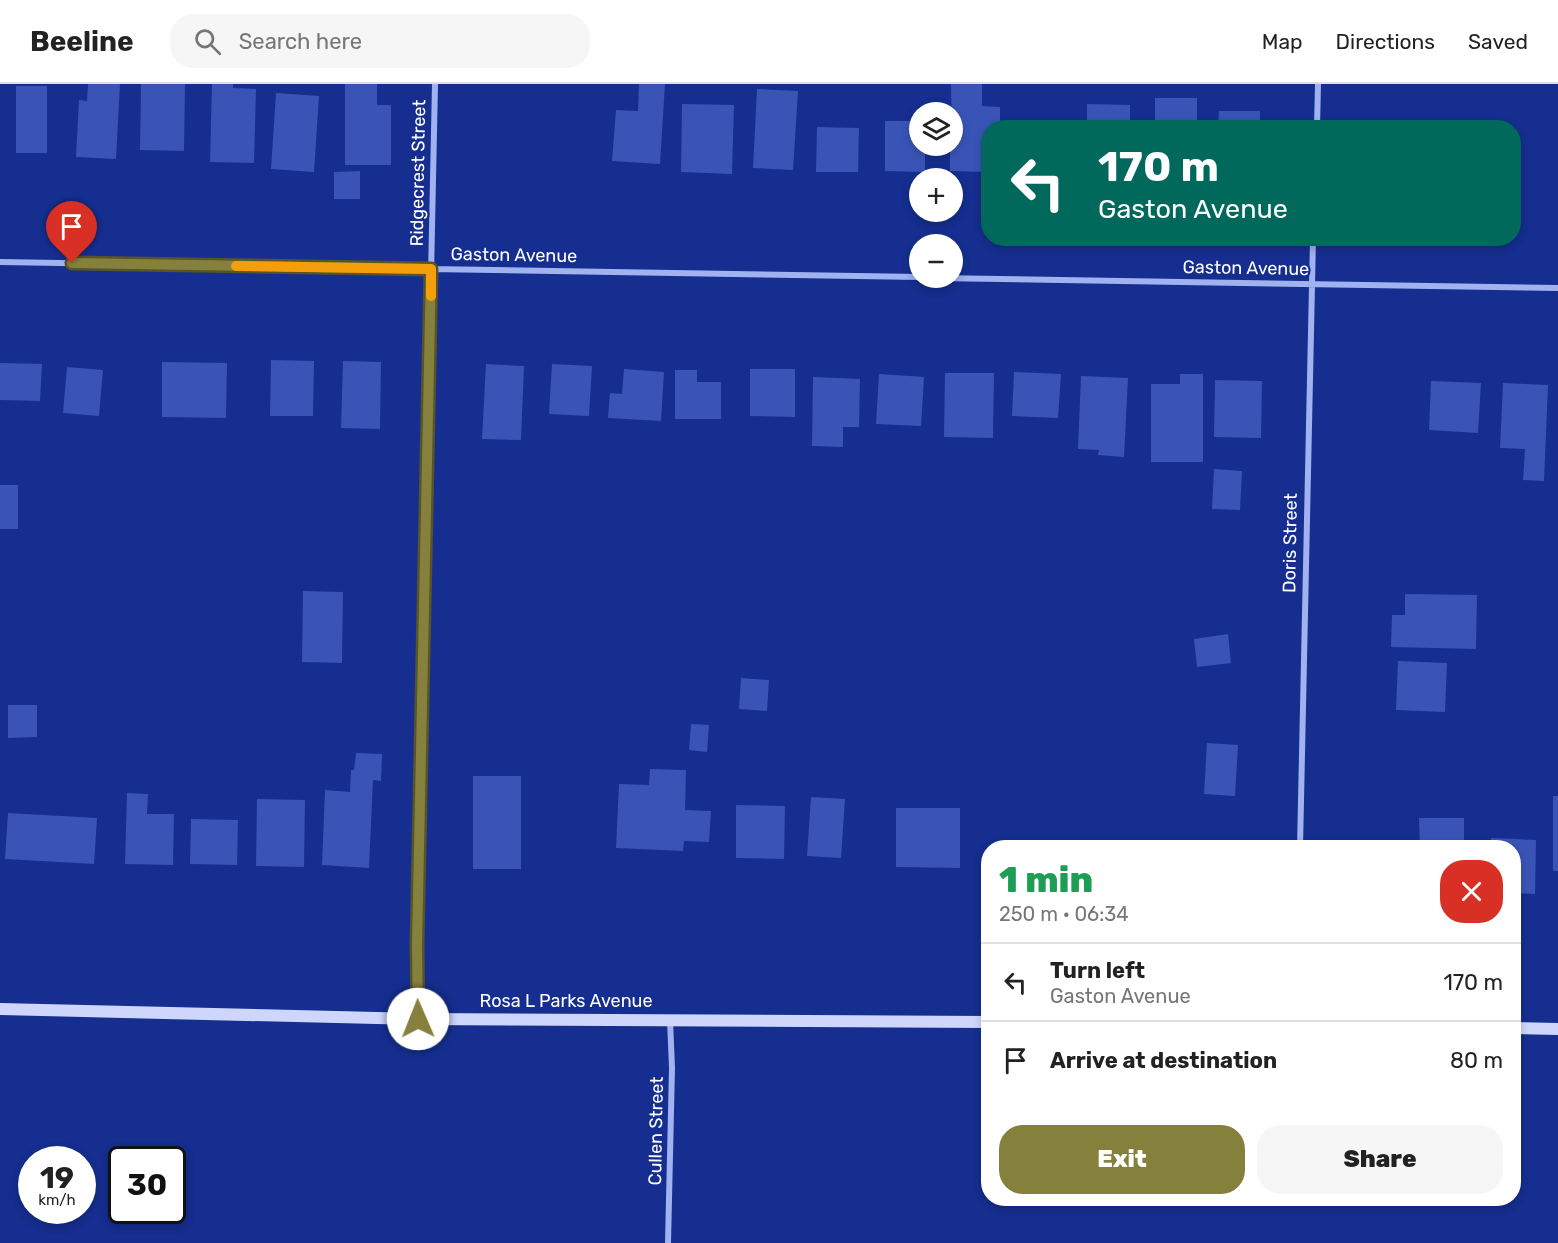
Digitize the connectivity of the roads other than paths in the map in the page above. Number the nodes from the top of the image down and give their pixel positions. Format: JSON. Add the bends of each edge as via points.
{"nodes":[{"id":1,"x":435,"y":84,"type":"edge"},
{"id":2,"x":1318,"y":84,"type":"edge"},
{"id":3,"x":1317,"y":120,"type":"edge"},
{"id":4,"x":1313,"y":246,"type":"edge"},
{"id":5,"x":0,"y":262,"type":"edge"},
{"id":6,"x":431,"y":269,"type":"junction"},
{"id":7,"x":909,"y":277,"type":"edge"},
{"id":8,"x":963,"y":278,"type":"edge"},
{"id":9,"x":1312,"y":284,"type":"junction"},
{"id":10,"x":1558,"y":288,"type":"edge"},
{"id":11,"x":1300,"y":840,"type":"edge"},
{"id":12,"x":0,"y":1009,"type":"edge"},
{"id":13,"x":418,"y":1019,"type":"junction"},
{"id":14,"x":670,"y":1020,"type":"junction"},
{"id":15,"x":981,"y":1022,"type":"edge"},
{"id":16,"x":1521,"y":1028,"type":"edge"},
{"id":17,"x":1558,"y":1029,"type":"edge"},
{"id":18,"x":668,"y":1243,"type":"edge"}],
"edges":[{"from":1,"to":6,"type":"street","name":"Ridgecrest Street"},
{"from":2,"to":3,"type":"street"},
{"from":4,"to":9,"type":"street","name":"Doris Street"},
{"from":5,"to":6,"type":"street","name":"Gaston Avenue"},
{"from":6,"to":7,"type":"street","name":"Gaston Avenue"},
{"from":6,"to":13,"type":"street","name":"Ridgecrest Street"},
{"from":8,"to":9,"type":"street","name":"Gaston Avenue"},
{"from":9,"to":10,"type":"street","name":"Gaston Avenue"},
{"from":9,"to":11,"type":"street","name":"Doris Street"},
{"from":12,"to":13,"type":"street","name":"Rosa L Parks Avenue"},
{"from":13,"to":14,"type":"street","name":"Rosa L Parks Avenue"},
{"from":14,"to":15,"type":"street","name":"Rosa L Parks Avenue"},
{"from":14,"to":18,"type":"street","name":"Cullen Street"},
{"from":16,"to":17,"type":"street"}]}
